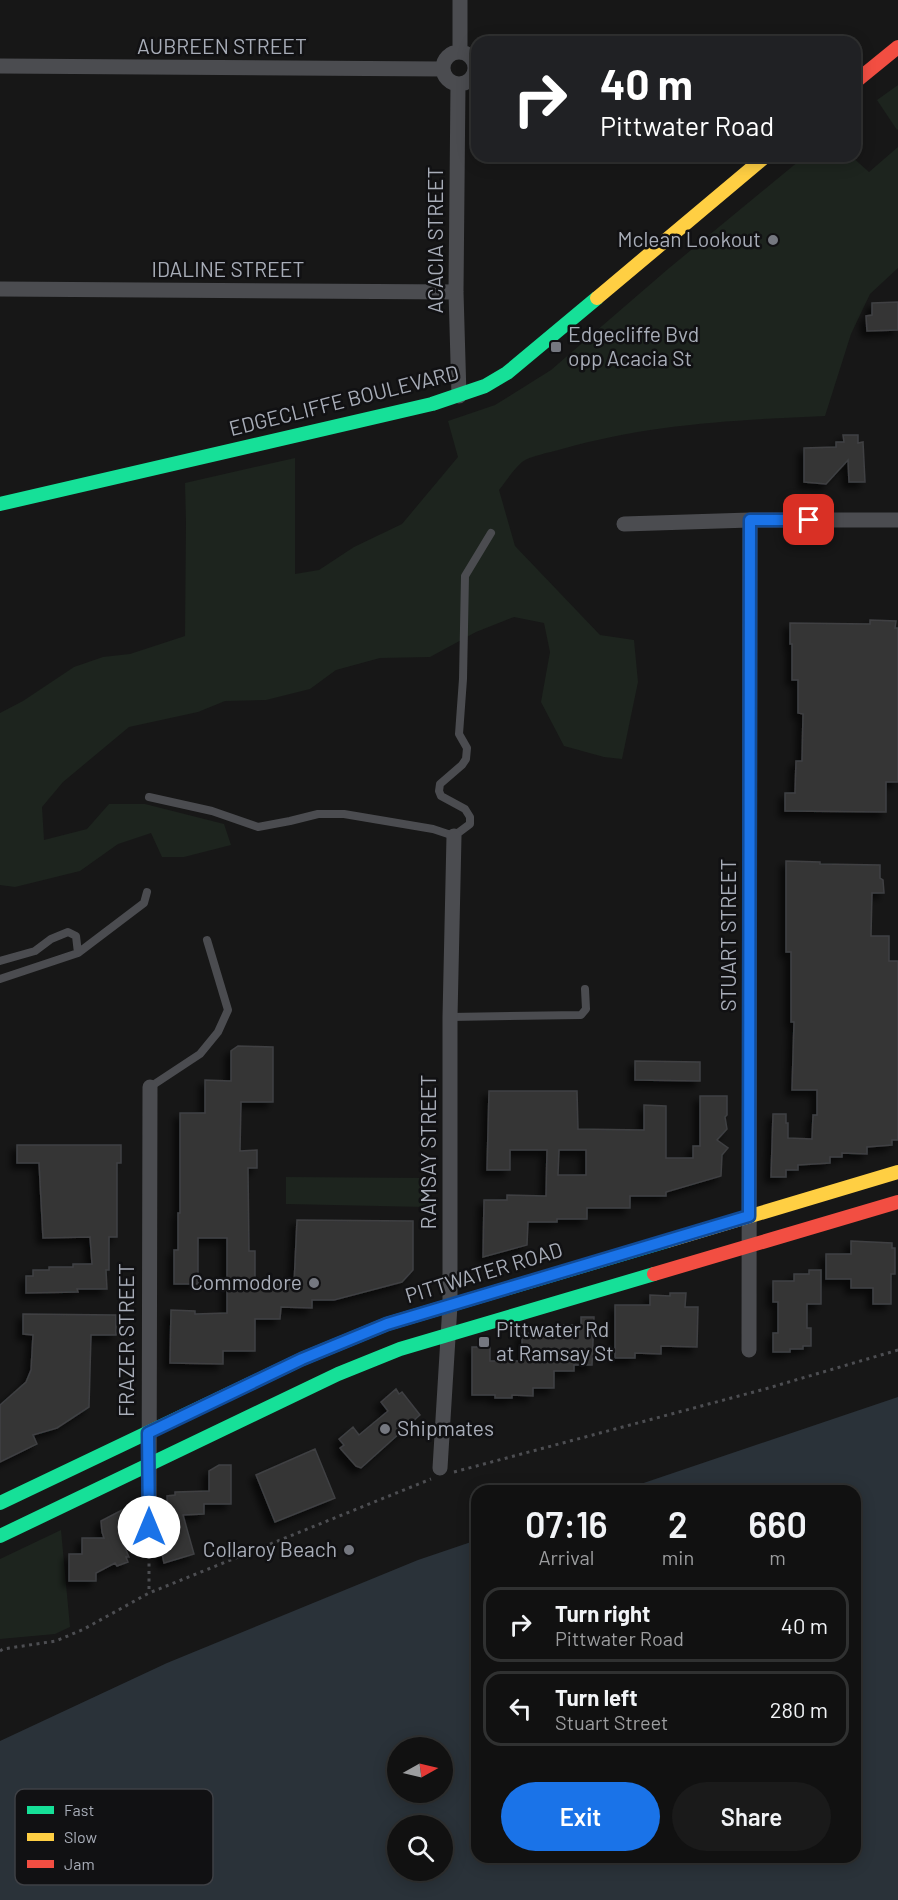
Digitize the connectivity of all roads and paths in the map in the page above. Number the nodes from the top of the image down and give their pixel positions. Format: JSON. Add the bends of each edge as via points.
{"nodes":[{"id":1,"x":460,"y":0,"type":"edge"},
{"id":2,"x":898,"y":47,"type":"edge"},
{"id":3,"x":460,"y":51,"type":"junction"},
{"id":4,"x":471,"y":57,"type":"edge"},
{"id":5,"x":0,"y":66,"type":"edge"},
{"id":6,"x":443,"y":69,"type":"junction"},
{"id":7,"x":861,"y":77,"type":"edge"},
{"id":8,"x":471,"y":78,"type":"edge"},
{"id":9,"x":458,"y":84,"type":"junction"},
{"id":10,"x":759,"y":162,"type":"edge"},
{"id":11,"x":0,"y":289,"type":"edge"},
{"id":12,"x":456,"y":292,"type":"junction"},
{"id":13,"x":459,"y":396,"type":"junction"},
{"id":14,"x":0,"y":504,"type":"edge"},
{"id":15,"x":750,"y":520,"type":"junction"},
{"id":16,"x":898,"y":520,"type":"edge"},
{"id":17,"x":624,"y":524,"type":"dead end"},
{"id":18,"x":490,"y":533,"type":"dead end"},
{"id":19,"x":149,"y":797,"type":"dead end"},
{"id":20,"x":454,"y":836,"type":"junction"},
{"id":21,"x":147,"y":892,"type":"dead end"},
{"id":22,"x":207,"y":940,"type":"dead end"},
{"id":23,"x":78,"y":953,"type":"junction"},
{"id":24,"x":0,"y":961,"type":"edge"},
{"id":25,"x":0,"y":979,"type":"edge"},
{"id":26,"x":585,"y":989,"type":"dead end"},
{"id":27,"x":450,"y":1017,"type":"junction"},
{"id":28,"x":150,"y":1088,"type":"joint"},
{"id":29,"x":898,"y":1172,"type":"edge"},
{"id":30,"x":898,"y":1202,"type":"edge"},
{"id":31,"x":749,"y":1216,"type":"junction"},
{"id":32,"x":750,"y":1246,"type":"junction"},
{"id":33,"x":450,"y":1305,"type":"junction"},
{"id":34,"x":449,"y":1334,"type":"junction"},
{"id":35,"x":749,"y":1350,"type":"dead end"},
{"id":36,"x":898,"y":1350,"type":"edge"},
{"id":37,"x":148,"y":1433,"type":"junction"},
{"id":38,"x":149,"y":1464,"type":"junction"},
{"id":39,"x":440,"y":1468,"type":"junction"},
{"id":40,"x":0,"y":1503,"type":"edge"},
{"id":41,"x":149,"y":1527,"type":"joint"},
{"id":42,"x":0,"y":1536,"type":"edge"},
{"id":43,"x":149,"y":1593,"type":"junction"},
{"id":44,"x":0,"y":1651,"type":"edge"}],
"edges":[{"from":1,"to":3,"type":"street"},
{"from":2,"to":7,"type":"main road"},
{"from":3,"to":4,"type":"street"},
{"from":3,"to":6,"type":"street","via":[[449,55]]},
{"from":5,"to":6,"type":"street","name":"AUBREEN STREET"},
{"from":6,"to":9,"type":"street","via":[[447,79]]},
{"from":8,"to":9,"type":"street"},
{"from":9,"to":12,"type":"street","name":"ACACIA STREET"},
{"from":10,"to":13,"type":"main road","name":"EDGECLIFFE BOULEVARD","via":[[522,361],[485,386]]},
{"from":11,"to":12,"type":"street","name":"IDALINE STREET"},
{"from":12,"to":13,"type":"street","name":"ACACIA STREET"},
{"from":13,"to":14,"type":"main road","name":"EDGECLIFFE BOULEVARD"},
{"from":15,"to":16,"type":"street"},
{"from":15,"to":17,"type":"street"},
{"from":15,"to":31,"type":"street","name":"STUART STREET"},
{"from":18,"to":20,"type":"lane","via":[[465,576],[459,734],[467,748],[466,759],[440,784],[439,791],[470,817],[470,824]]},
{"from":19,"to":20,"type":"lane","via":[[212,811],[258,827],[318,814],[344,814]]},
{"from":20,"to":27,"type":"street","name":"RAMSAY STREET"},
{"from":21,"to":23,"type":"lane","via":[[144,903]]},
{"from":22,"to":28,"type":"lane","via":[[228,1010],[218,1032],[200,1054]]},
{"from":23,"to":24,"type":"lane","via":[[76,936],[68,932],[35,951]]},
{"from":23,"to":25,"type":"lane"},
{"from":26,"to":27,"type":"lane","via":[[586,1009],[581,1015]]},
{"from":27,"to":33,"type":"street","name":"RAMSAY STREET"},
{"from":28,"to":37,"type":"street","name":"FRAZER STREET"},
{"from":29,"to":31,"type":"main road","name":"PITTWATER ROAD"},
{"from":30,"to":32,"type":"main road"},
{"from":31,"to":32,"type":"street","name":"STUART STREET"},
{"from":31,"to":33,"type":"main road","name":"PITTWATER ROAD"},
{"from":32,"to":34,"type":"main road"},
{"from":32,"to":35,"type":"street","name":"STUART STREET"},
{"from":33,"to":34,"type":"street","name":"RAMSAY STREET"},
{"from":33,"to":37,"type":"main road","name":"PITTWATER ROAD","via":[[387,1324],[302,1359]]},
{"from":34,"to":38,"type":"main road","via":[[338,1374]]},
{"from":34,"to":39,"type":"street","name":"RAMSAY STREET"},
{"from":36,"to":39,"type":"path","via":[[448,1474]]},
{"from":37,"to":38,"type":"street","name":"FRAZER STREET"},
{"from":37,"to":40,"type":"main road","name":"PITTWATER ROAD"},
{"from":38,"to":41,"type":"street","name":"FRAZER STREET"},
{"from":38,"to":42,"type":"main road"},
{"from":39,"to":43,"type":"path","via":[[431,1479]]},
{"from":41,"to":43,"type":"path"},
{"from":43,"to":44,"type":"path","via":[[56,1641]]}]}
